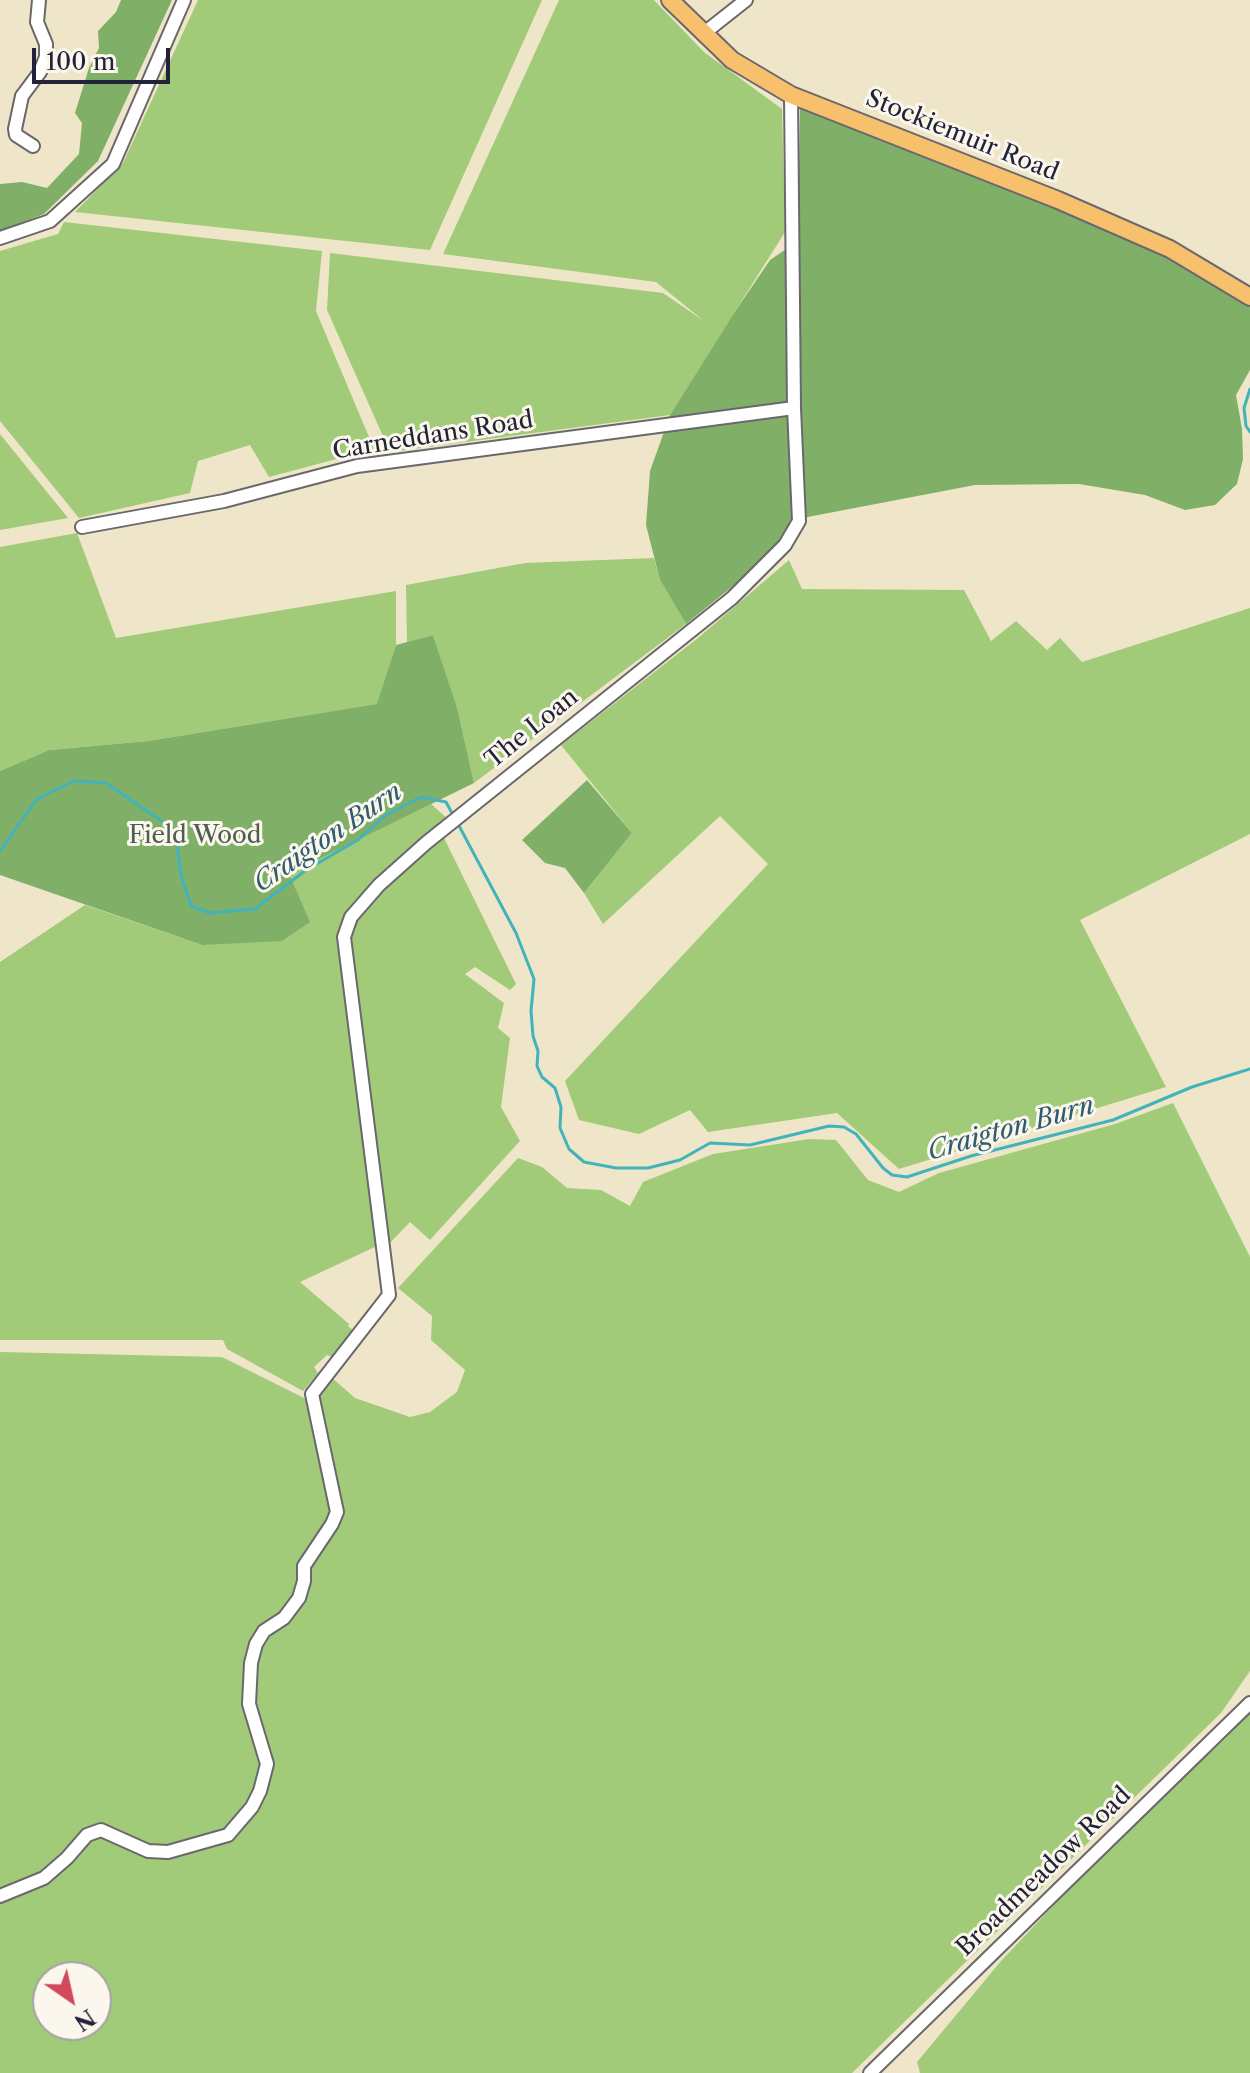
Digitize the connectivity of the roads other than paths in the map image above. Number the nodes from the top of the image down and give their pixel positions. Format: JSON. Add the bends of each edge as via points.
{"nodes":[{"id":1,"x":39,"y":0,"type":"edge"},
{"id":2,"x":184,"y":0,"type":"edge"},
{"id":3,"x":670,"y":0,"type":"edge"},
{"id":4,"x":746,"y":0,"type":"edge"},
{"id":5,"x":703,"y":34,"type":"junction"},
{"id":6,"x":791,"y":95,"type":"junction"},
{"id":7,"x":33,"y":146,"type":"dead end"},
{"id":8,"x":0,"y":238,"type":"edge"},
{"id":9,"x":1250,"y":297,"type":"edge"},
{"id":10,"x":794,"y":408,"type":"junction"},
{"id":11,"x":82,"y":527,"type":"dead end"},
{"id":12,"x":1250,"y":1703,"type":"edge"},
{"id":13,"x":0,"y":1896,"type":"edge"},
{"id":14,"x":870,"y":2073,"type":"edge"}],
"edges":[{"from":1,"to":7,"type":"street","via":[[37,22],[46,57],[22,96],[10,139]]},
{"from":2,"to":8,"type":"street","via":[[113,164],[50,221]]},
{"from":3,"to":5,"type":"main road","name":"Stockiemuir Road"},
{"from":4,"to":5,"type":"street"},
{"from":5,"to":6,"type":"main road","name":"Stockiemuir Road","via":[[732,60]]},
{"from":6,"to":9,"type":"main road","name":"Stockiemuir Road","via":[[1156,243]]},
{"from":6,"to":10,"type":"street","name":"The Loan"},
{"from":10,"to":11,"type":"street","name":"Carneddans Road","via":[[357,466],[224,501]]},
{"from":10,"to":13,"type":"street","name":"The Loan","via":[[799,521],[785,545],[732,598],[379,885],[351,917],[344,937],[389,1295],[312,1394],[337,1512],[304,1566],[299,1598],[256,1644],[249,1704],[267,1764],[252,1807],[228,1835],[168,1852],[148,1851],[101,1830],[87,1835],[44,1878]]},
{"from":12,"to":14,"type":"street","name":"Broadmeadow Road"}]}
